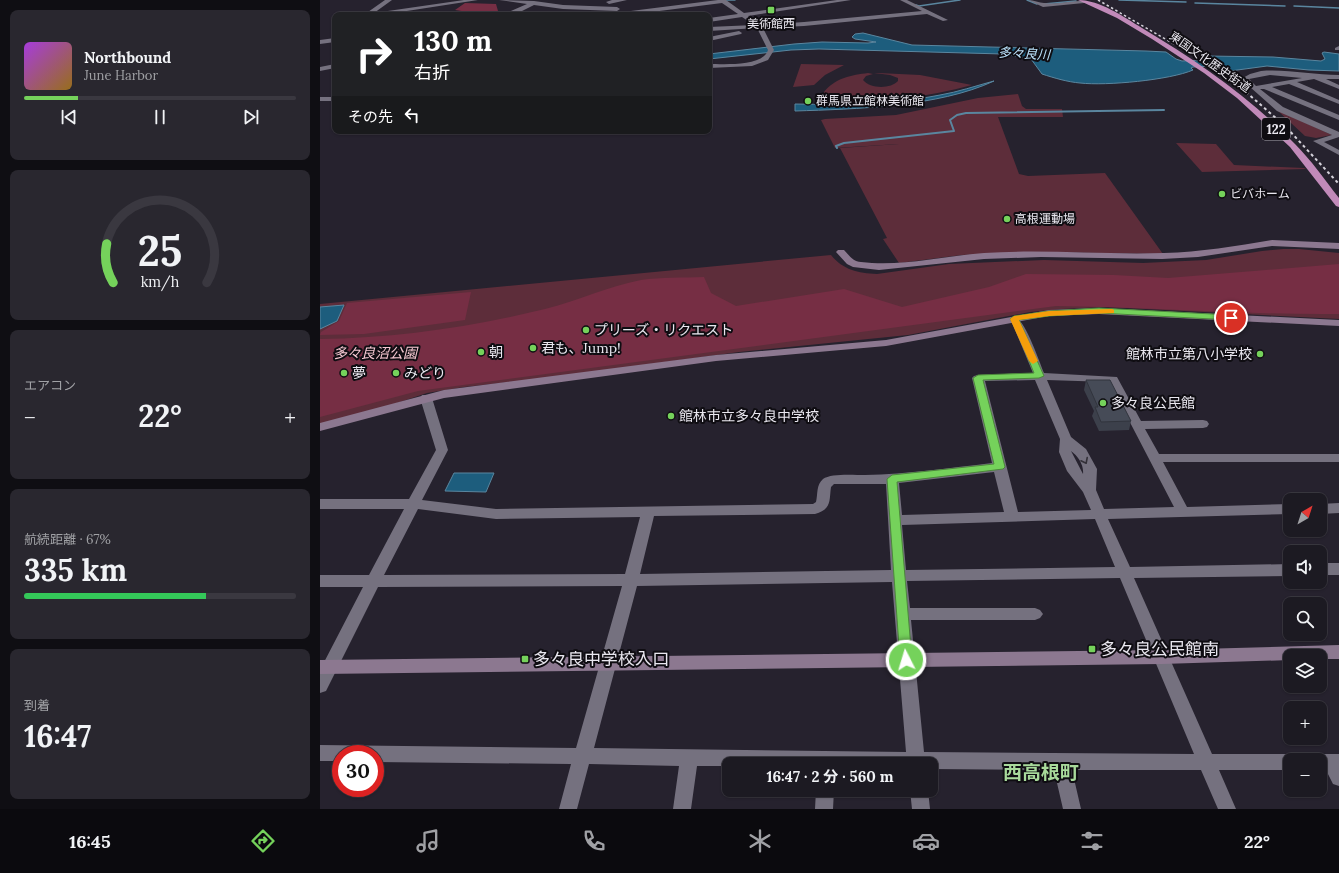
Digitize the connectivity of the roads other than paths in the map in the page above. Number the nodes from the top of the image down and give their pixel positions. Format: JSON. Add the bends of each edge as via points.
{"nodes":[{"id":1,"x":389,"y":0,"type":"edge"},
{"id":2,"x":475,"y":0,"type":"edge"},
{"id":3,"x":502,"y":0,"type":"edge"},
{"id":4,"x":540,"y":0,"type":"edge"},
{"id":5,"x":624,"y":0,"type":"edge"},
{"id":6,"x":723,"y":0,"type":"edge"},
{"id":7,"x":848,"y":0,"type":"edge"},
{"id":8,"x":903,"y":0,"type":"edge"},
{"id":9,"x":1030,"y":0,"type":"edge"},
{"id":10,"x":1082,"y":0,"type":"edge"},
{"id":11,"x":608,"y":1,"type":"edge"},
{"id":12,"x":533,"y":4,"type":"junction"},
{"id":13,"x":617,"y":9,"type":"junction"},
{"id":14,"x":372,"y":12,"type":"edge"},
{"id":15,"x":389,"y":12,"type":"edge"},
{"id":16,"x":515,"y":12,"type":"edge"},
{"id":17,"x":593,"y":12,"type":"edge"},
{"id":18,"x":620,"y":12,"type":"edge"},
{"id":19,"x":644,"y":12,"type":"edge"},
{"id":20,"x":928,"y":12,"type":"junction"},
{"id":21,"x":744,"y":15,"type":"junction"},
{"id":22,"x":712,"y":20,"type":"edge"},
{"id":23,"x":944,"y":20,"type":"dead end"},
{"id":24,"x":759,"y":27,"type":"junction"},
{"id":25,"x":712,"y":29,"type":"edge"},
{"id":26,"x":712,"y":39,"type":"edge"},
{"id":27,"x":332,"y":40,"type":"edge"},
{"id":28,"x":320,"y":42,"type":"edge"},
{"id":29,"x":712,"y":66,"type":"edge"},
{"id":30,"x":332,"y":67,"type":"edge"},
{"id":31,"x":320,"y":69,"type":"edge"},
{"id":32,"x":1315,"y":77,"type":"junction"},
{"id":33,"x":1339,"y":77,"type":"edge"},
{"id":34,"x":1292,"y":83,"type":"junction"},
{"id":35,"x":1266,"y":87,"type":"junction"},
{"id":36,"x":1339,"y":87,"type":"edge"},
{"id":37,"x":1256,"y":88,"type":"junction"},
{"id":38,"x":320,"y":99,"type":"edge"},
{"id":39,"x":332,"y":100,"type":"edge"},
{"id":40,"x":1339,"y":102,"type":"edge"},
{"id":41,"x":1339,"y":118,"type":"edge"},
{"id":42,"x":1339,"y":135,"type":"edge"},
{"id":43,"x":1339,"y":153,"type":"edge"},
{"id":44,"x":1339,"y":204,"type":"edge"},
{"id":45,"x":1339,"y":246,"type":"edge"},
{"id":46,"x":841,"y":252,"type":"dead end"},
{"id":47,"x":1014,"y":319,"type":"junction"},
{"id":48,"x":1339,"y":323,"type":"edge"},
{"id":49,"x":1039,"y":376,"type":"junction"},
{"id":50,"x":426,"y":398,"type":"junction"},
{"id":51,"x":1203,"y":424,"type":"dead end"},
{"id":52,"x":1138,"y":426,"type":"junction"},
{"id":53,"x":320,"y":427,"type":"edge"},
{"id":54,"x":1155,"y":458,"type":"junction"},
{"id":55,"x":1339,"y":458,"type":"edge"},
{"id":56,"x":1000,"y":467,"type":"junction"},
{"id":57,"x":892,"y":479,"type":"junction"},
{"id":58,"x":320,"y":504,"type":"edge"},
{"id":59,"x":413,"y":504,"type":"junction"},
{"id":60,"x":1339,"y":508,"type":"edge"},
{"id":61,"x":1327,"y":509,"type":"edge"},
{"id":62,"x":1283,"y":510,"type":"edge"},
{"id":63,"x":648,"y":512,"type":"junction"},
{"id":64,"x":1183,"y":512,"type":"junction"},
{"id":65,"x":1099,"y":515,"type":"junction"},
{"id":66,"x":1012,"y":517,"type":"junction"},
{"id":67,"x":895,"y":520,"type":"junction"},
{"id":68,"x":1327,"y":569,"type":"edge"},
{"id":69,"x":1339,"y":569,"type":"edge"},
{"id":70,"x":1283,"y":570,"type":"edge"},
{"id":71,"x":1126,"y":573,"type":"junction"},
{"id":72,"x":898,"y":575,"type":"junction"},
{"id":73,"x":631,"y":580,"type":"junction"},
{"id":74,"x":320,"y":581,"type":"edge"},
{"id":75,"x":372,"y":581,"type":"junction"},
{"id":76,"x":902,"y":614,"type":"junction"},
{"id":77,"x":1035,"y":614,"type":"dead end"},
{"id":78,"x":1339,"y":652,"type":"edge"},
{"id":79,"x":1162,"y":657,"type":"junction"},
{"id":80,"x":906,"y":660,"type":"junction"},
{"id":81,"x":607,"y":664,"type":"junction"},
{"id":82,"x":325,"y":667,"type":"edge"},
{"id":83,"x":320,"y":686,"type":"edge"},
{"id":84,"x":320,"y":753,"type":"edge"},
{"id":85,"x":582,"y":756,"type":"junction"},
{"id":86,"x":916,"y":757,"type":"edge"},
{"id":87,"x":689,"y":758,"type":"junction"},
{"id":88,"x":722,"y":759,"type":"edge"},
{"id":89,"x":938,"y":762,"type":"edge"},
{"id":90,"x":1061,"y":762,"type":"junction"},
{"id":91,"x":1283,"y":762,"type":"edge"},
{"id":92,"x":1207,"y":763,"type":"junction"},
{"id":93,"x":825,"y":797,"type":"edge"},
{"id":94,"x":920,"y":797,"type":"edge"},
{"id":95,"x":568,"y":809,"type":"edge"},
{"id":96,"x":682,"y":809,"type":"edge"},
{"id":97,"x":824,"y":809,"type":"edge"},
{"id":98,"x":921,"y":809,"type":"edge"},
{"id":99,"x":1072,"y":809,"type":"edge"},
{"id":100,"x":1227,"y":809,"type":"edge"}],
"edges":[{"from":1,"to":14,"type":"street"},
{"from":2,"to":15,"type":"street"},
{"from":3,"to":12,"type":"street"},
{"from":4,"to":12,"type":"street"},
{"from":5,"to":11,"type":"street"},
{"from":6,"to":19,"type":"street"},
{"from":6,"to":21,"type":"street"},
{"from":7,"to":21,"type":"street"},
{"from":8,"to":20,"type":"street"},
{"from":9,"to":10,"type":"street","via":[[1043,5]]},
{"from":10,"to":44,"type":"highway","name":"東国文化歴史街道","number":"122","via":[[1112,13],[1201,67],[1234,91],[1285,137]]},
{"from":11,"to":13,"type":"street"},
{"from":12,"to":13,"type":"street"},
{"from":12,"to":16,"type":"street"},
{"from":13,"to":17,"type":"street"},
{"from":13,"to":18,"type":"street"},
{"from":20,"to":23,"type":"street"},
{"from":20,"to":24,"type":"street"},
{"from":21,"to":22,"type":"street"},
{"from":21,"to":24,"type":"street"},
{"from":24,"to":25,"type":"street"},
{"from":24,"to":26,"type":"street"},
{"from":24,"to":29,"type":"street","via":[[770,54],[765,60]]},
{"from":27,"to":28,"type":"street"},
{"from":30,"to":31,"type":"street"},
{"from":32,"to":33,"type":"street"},
{"from":32,"to":34,"type":"street"},
{"from":32,"to":36,"type":"street"},
{"from":32,"to":37,"type":"street","via":[[1274,72],[1244,79]]},
{"from":34,"to":35,"type":"street"},
{"from":34,"to":40,"type":"street"},
{"from":35,"to":37,"type":"street"},
{"from":35,"to":41,"type":"street"},
{"from":37,"to":42,"type":"street","via":[[1280,109]]},
{"from":38,"to":39,"type":"street"},
{"from":42,"to":43,"type":"street","via":[[1317,141]]},
{"from":45,"to":46,"type":"street","via":[[1272,243],[1205,253],[1162,256],[984,256],[879,268],[856,265]]},
{"from":47,"to":48,"type":"street","via":[[1049,313],[1099,311]]},
{"from":47,"to":49,"type":"street"},
{"from":47,"to":50,"type":"street","via":[[886,343],[716,358]]},
{"from":49,"to":52,"type":"street","via":[[1113,379]]},
{"from":49,"to":56,"type":"street","via":[[978,378]]},
{"from":49,"to":65,"type":"street","via":[[1066,439],[1065,452],[1074,471],[1089,490]]},
{"from":50,"to":53,"type":"street"},
{"from":50,"to":59,"type":"street","via":[[442,450]]},
{"from":51,"to":52,"type":"street"},
{"from":52,"to":54,"type":"street"},
{"from":54,"to":55,"type":"street"},
{"from":54,"to":64,"type":"street"},
{"from":56,"to":57,"type":"street"},
{"from":56,"to":66,"type":"street"},
{"from":57,"to":63,"type":"street","via":[[826,482],[823,504],[815,509]]},
{"from":57,"to":67,"type":"street"},
{"from":58,"to":59,"type":"street"},
{"from":59,"to":63,"type":"street","via":[[496,514]]},
{"from":59,"to":75,"type":"street"},
{"from":60,"to":61,"type":"street"},
{"from":62,"to":64,"type":"street"},
{"from":63,"to":73,"type":"street"},
{"from":64,"to":65,"type":"street"},
{"from":65,"to":66,"type":"street"},
{"from":65,"to":71,"type":"street"},
{"from":66,"to":67,"type":"street"},
{"from":67,"to":72,"type":"street"},
{"from":68,"to":69,"type":"street"},
{"from":70,"to":71,"type":"street"},
{"from":71,"to":72,"type":"street"},
{"from":71,"to":79,"type":"street"},
{"from":72,"to":73,"type":"street"},
{"from":72,"to":76,"type":"street"},
{"from":73,"to":75,"type":"street"},
{"from":73,"to":81,"type":"street"},
{"from":74,"to":75,"type":"street"},
{"from":75,"to":82,"type":"street"},
{"from":76,"to":77,"type":"street"},
{"from":76,"to":80,"type":"street"},
{"from":78,"to":79,"type":"street"},
{"from":79,"to":80,"type":"street"},
{"from":79,"to":92,"type":"street"},
{"from":80,"to":81,"type":"street"},
{"from":80,"to":86,"type":"street"},
{"from":81,"to":82,"type":"street"},
{"from":81,"to":85,"type":"street"},
{"from":82,"to":83,"type":"street"},
{"from":84,"to":85,"type":"street"},
{"from":85,"to":87,"type":"street"},
{"from":85,"to":95,"type":"street"},
{"from":87,"to":88,"type":"street"},
{"from":87,"to":96,"type":"street"},
{"from":89,"to":90,"type":"street"},
{"from":90,"to":92,"type":"street"},
{"from":90,"to":99,"type":"street"},
{"from":91,"to":92,"type":"street"},
{"from":92,"to":100,"type":"street"},
{"from":93,"to":97,"type":"street"},
{"from":94,"to":98,"type":"street"}]}
